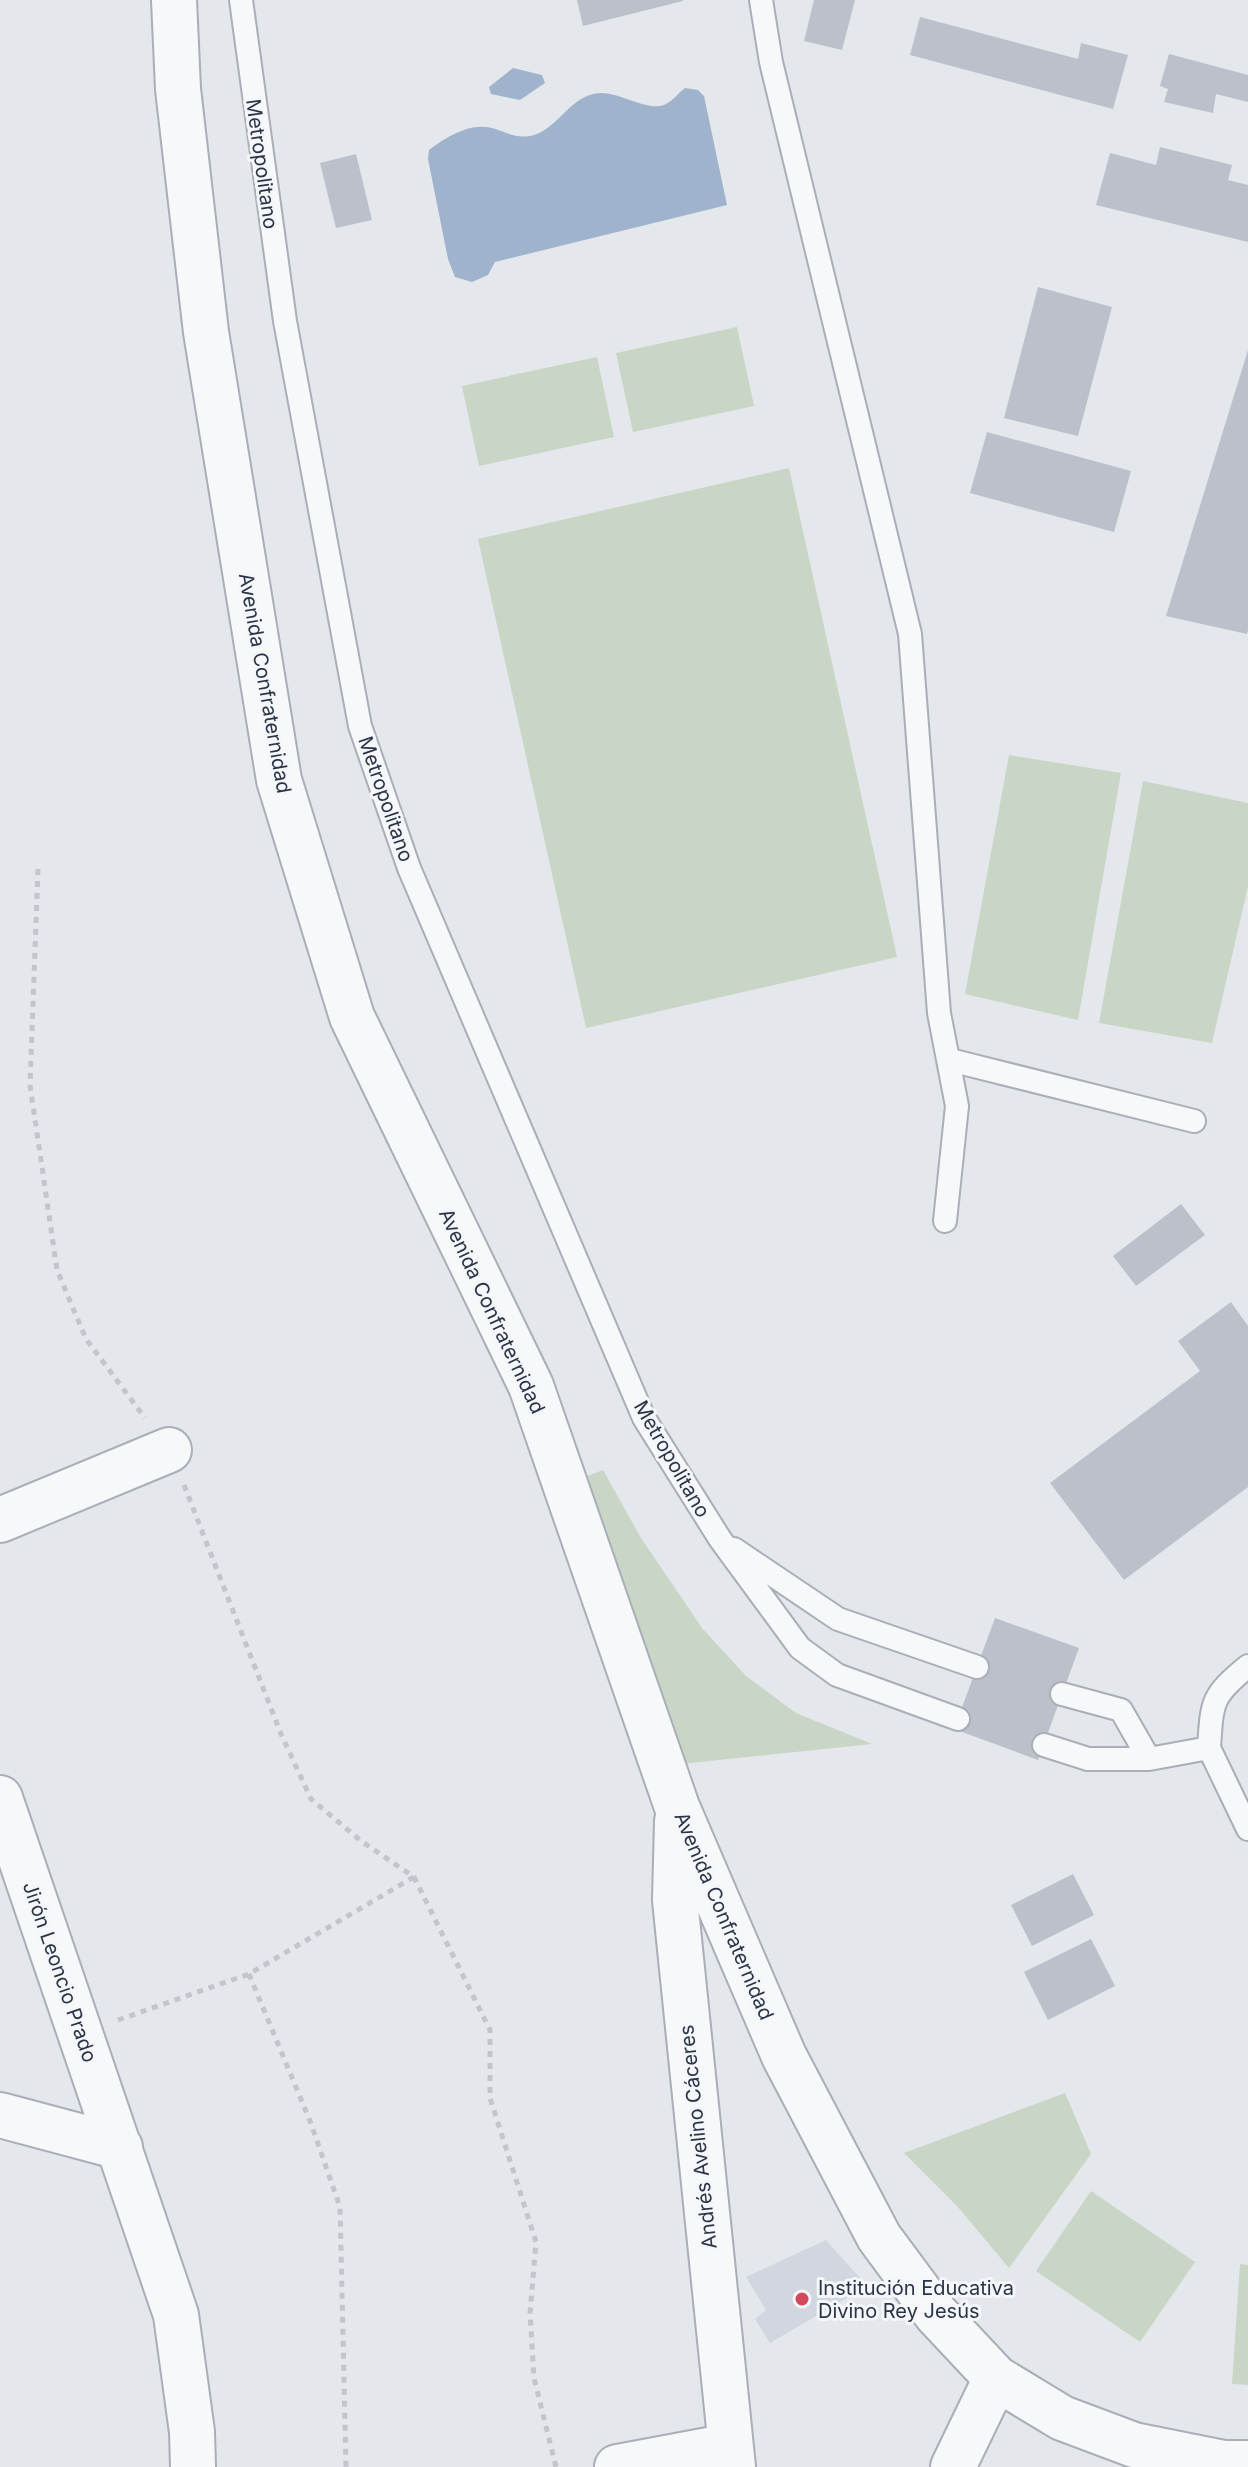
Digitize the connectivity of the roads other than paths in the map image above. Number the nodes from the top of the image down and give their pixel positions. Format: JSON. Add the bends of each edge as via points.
{"nodes":[{"id":1,"x":174,"y":0,"type":"edge"},
{"id":2,"x":241,"y":0,"type":"edge"},
{"id":3,"x":761,"y":0,"type":"edge"},
{"id":4,"x":950,"y":1060,"type":"junction"},
{"id":5,"x":1194,"y":1121,"type":"dead end"},
{"id":6,"x":945,"y":1221,"type":"dead end"},
{"id":7,"x":169,"y":1450,"type":"road end"},
{"id":8,"x":0,"y":1520,"type":"edge"},
{"id":9,"x":720,"y":1539,"type":"junction"},
{"id":10,"x":1248,"y":1666,"type":"edge"},
{"id":11,"x":977,"y":1667,"type":"dead end"},
{"id":12,"x":1062,"y":1694,"type":"dead end"},
{"id":13,"x":958,"y":1719,"type":"dead end"},
{"id":14,"x":1044,"y":1745,"type":"dead end"},
{"id":15,"x":1209,"y":1748,"type":"junction"},
{"id":16,"x":1149,"y":1759,"type":"junction"},
{"id":17,"x":0,"y":1798,"type":"edge"},
{"id":18,"x":677,"y":1807,"type":"junction"},
{"id":19,"x":1248,"y":1829,"type":"edge"},
{"id":20,"x":0,"y":2115,"type":"edge"},
{"id":21,"x":120,"y":2147,"type":"junction"},
{"id":22,"x":996,"y":2378,"type":"junction"},
{"id":23,"x":731,"y":2456,"type":"edge"},
{"id":24,"x":1248,"y":2463,"type":"edge"},
{"id":25,"x":193,"y":2467,"type":"edge"},
{"id":26,"x":617,"y":2467,"type":"edge"},
{"id":27,"x":953,"y":2467,"type":"edge"}],
"edges":[{"from":1,"to":18,"type":"street","name":"Avenida Confraternidad","via":[[178,89],[206,332],[279,780],[352,1017],[531,1386]]},
{"from":2,"to":9,"type":"lane","name":"Metropolitano","via":[[285,321],[360,726],[409,868],[644,1418]]},
{"from":3,"to":4,"type":"lane","via":[[771,62],[910,634],[939,1013]]},
{"from":4,"to":5,"type":"lane"},
{"from":4,"to":6,"type":"lane","via":[[957,1106]]},
{"from":7,"to":8,"type":"street"},
{"from":9,"to":11,"type":"lane","name":"Metropolitano","via":[[838,1619]]},
{"from":9,"to":13,"type":"lane","name":"Metropolitano","via":[[800,1648],[837,1675]]},
{"from":10,"to":15,"type":"lane","via":[[1211,1705]]},
{"from":12,"to":16,"type":"lane","via":[[1121,1710]]},
{"from":14,"to":16,"type":"lane","via":[[1088,1759]]},
{"from":15,"to":16,"type":"lane"},
{"from":15,"to":19,"type":"lane"},
{"from":17,"to":21,"type":"street","name":"Jirón Leoncio Prado"},
{"from":18,"to":22,"type":"street","name":"Avenida Confraternidad","via":[[784,2056],[879,2237],[936,2314]]},
{"from":18,"to":23,"type":"street","name":"Andrés Avelino Cáceres","via":[[675,1900]]},
{"from":20,"to":21,"type":"street"},
{"from":21,"to":25,"type":"street","name":"Jirón Leoncio Prado","via":[[176,2315]]},
{"from":22,"to":24,"type":"street","name":"Avenida Confraternidad","via":[[1062,2418],[1134,2445]]},
{"from":22,"to":27,"type":"street"},
{"from":23,"to":26,"type":"street"}]}
